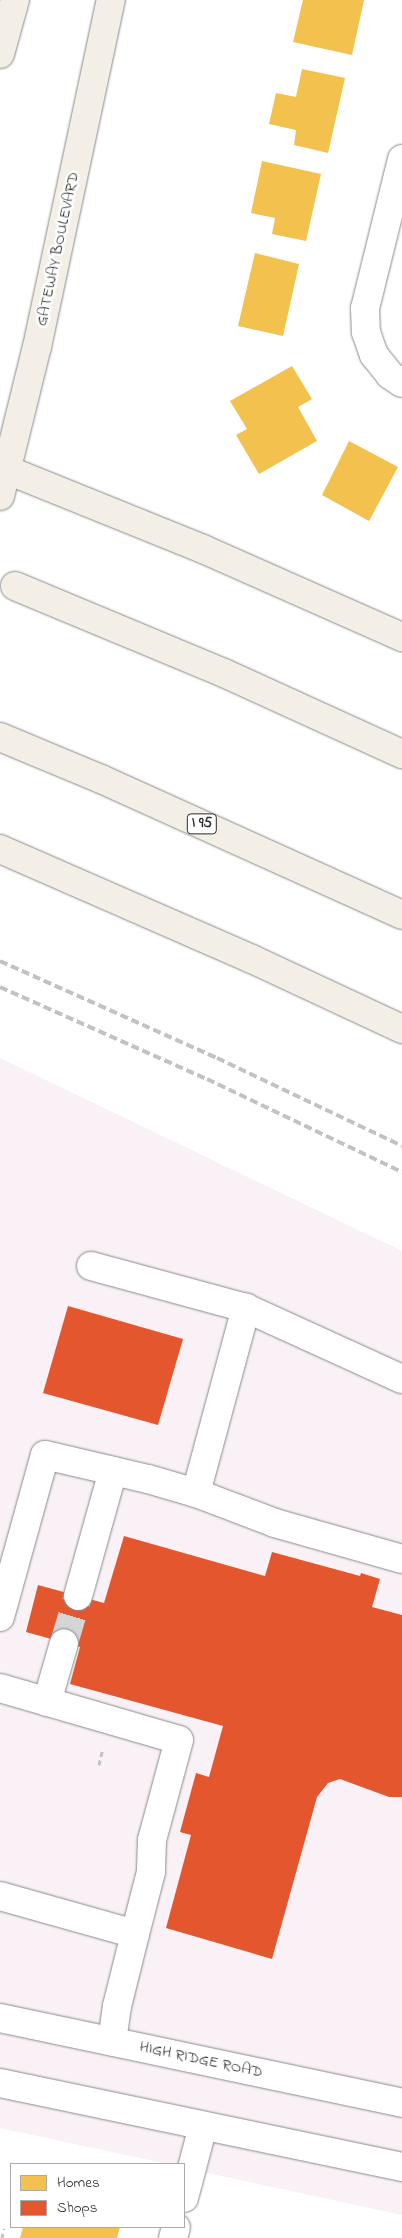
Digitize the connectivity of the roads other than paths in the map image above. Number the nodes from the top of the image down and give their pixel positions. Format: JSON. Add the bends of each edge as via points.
{"nodes":[{"id":1,"x":15,"y":0,"type":"edge"},
{"id":2,"x":111,"y":0,"type":"edge"},
{"id":3,"x":0,"y":54,"type":"edge"},
{"id":4,"x":402,"y":159,"type":"edge"},
{"id":5,"x":402,"y":383,"type":"edge"},
{"id":6,"x":3,"y":468,"type":"edge"},
{"id":7,"x":0,"y":496,"type":"edge"},
{"id":8,"x":15,"y":586,"type":"dead end"},
{"id":9,"x":402,"y":637,"type":"edge"},
{"id":10,"x":0,"y":737,"type":"edge"},
{"id":11,"x":402,"y":754,"type":"edge"},
{"id":12,"x":0,"y":849,"type":"edge"},
{"id":13,"x":402,"y":914,"type":"edge"},
{"id":14,"x":402,"y":1029,"type":"edge"},
{"id":15,"x":91,"y":1266,"type":"dead end"},
{"id":16,"x":246,"y":1308,"type":"junction"},
{"id":17,"x":402,"y":1379,"type":"edge"},
{"id":18,"x":113,"y":1471,"type":"junction"},
{"id":19,"x":196,"y":1493,"type":"junction"},
{"id":20,"x":402,"y":1560,"type":"edge"},
{"id":21,"x":78,"y":1596,"type":"tunnel mouth"},
{"id":22,"x":0,"y":1617,"type":"edge"},
{"id":23,"x":64,"y":1643,"type":"tunnel mouth"},
{"id":24,"x":0,"y":1688,"type":"edge"},
{"id":25,"x":48,"y":1702,"type":"junction"},
{"id":26,"x":0,"y":1896,"type":"edge"},
{"id":27,"x":135,"y":1934,"type":"junction"},
{"id":28,"x":0,"y":2018,"type":"edge"},
{"id":29,"x":112,"y":2042,"type":"junction"},
{"id":30,"x":0,"y":2083,"type":"edge"},
{"id":31,"x":402,"y":2103,"type":"edge"},
{"id":32,"x":203,"y":2126,"type":"junction"},
{"id":33,"x":402,"y":2167,"type":"edge"},
{"id":34,"x":185,"y":2194,"type":"edge"}],
"edges":[{"from":1,"to":3,"type":"main road"},
{"from":2,"to":6,"type":"main road","name":"GATEWAY BOULEVARD","via":[[58,250]]},
{"from":4,"to":5,"type":"street","via":[[365,308],[366,332],[374,355],[390,375]]},
{"from":6,"to":7,"type":"main road","name":"GATEWAY BOULEVARD"},
{"from":6,"to":9,"type":"main road","via":[[194,546]]},
{"from":8,"to":11,"type":"main road","via":[[224,674]]},
{"from":10,"to":13,"type":"main road","number":"I 95"},
{"from":12,"to":14,"type":"main road","via":[[252,959]]},
{"from":15,"to":16,"type":"street"},
{"from":16,"to":17,"type":"street"},
{"from":16,"to":19,"type":"street"},
{"from":18,"to":19,"type":"street"},
{"from":18,"to":21,"type":"street"},
{"from":18,"to":22,"type":"street","via":[[45,1455]]},
{"from":19,"to":20,"type":"street","via":[[275,1523]]},
{"from":23,"to":25,"type":"street"},
{"from":24,"to":25,"type":"street"},
{"from":25,"to":27,"type":"street","via":[[179,1740],[152,1840],[151,1872]]},
{"from":26,"to":27,"type":"street"},
{"from":27,"to":29,"type":"street","via":[[117,2006]]},
{"from":28,"to":29,"type":"street","name":"HIGH RIDGE ROAD"},
{"from":29,"to":31,"type":"street","name":"HIGH RIDGE ROAD"},
{"from":30,"to":32,"type":"street"},
{"from":32,"to":33,"type":"street"},
{"from":32,"to":34,"type":"street"}]}
